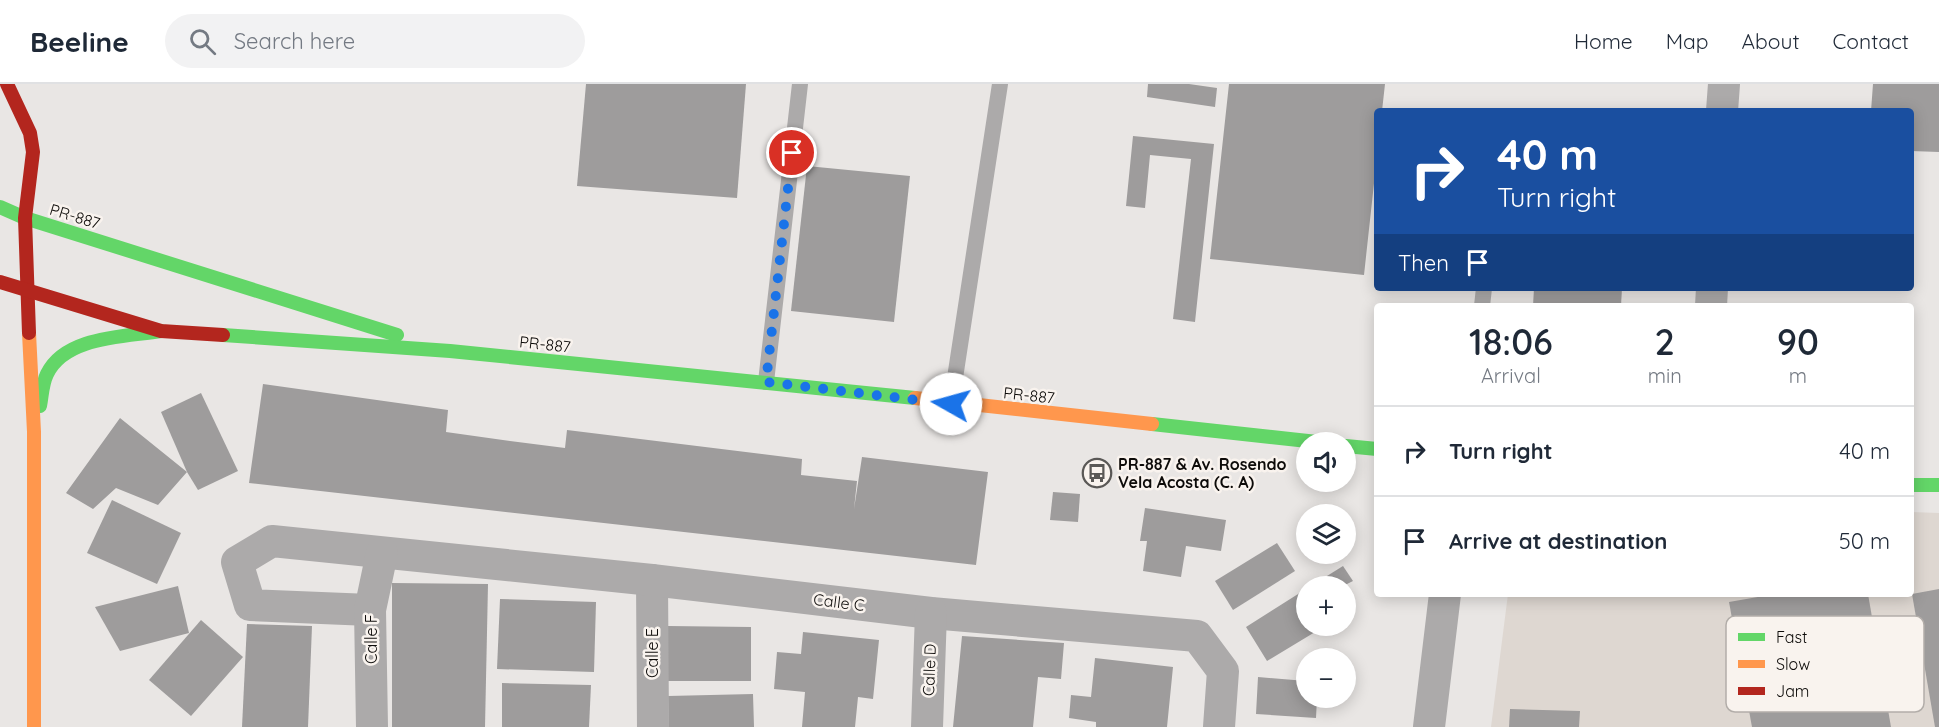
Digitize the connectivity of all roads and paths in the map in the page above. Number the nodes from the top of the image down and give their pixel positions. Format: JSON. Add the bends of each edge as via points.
{"nodes":[{"id":1,"x":7,"y":84,"type":"edge"},
{"id":2,"x":800,"y":84,"type":"edge"},
{"id":3,"x":1000,"y":84,"type":"edge"},
{"id":4,"x":1724,"y":84,"type":"edge"},
{"id":5,"x":1722,"y":108,"type":"edge"},
{"id":6,"x":0,"y":207,"type":"edge"},
{"id":7,"x":25,"y":218,"type":"junction"},
{"id":8,"x":0,"y":282,"type":"edge"},
{"id":9,"x":26,"y":291,"type":"junction"},
{"id":10,"x":161,"y":331,"type":"junction"},
{"id":11,"x":450,"y":351,"type":"junction"},
{"id":12,"x":766,"y":382,"type":"junction"},
{"id":13,"x":951,"y":404,"type":"junction"},
{"id":14,"x":34,"y":432,"type":"junction"},
{"id":15,"x":1296,"y":440,"type":"edge"},
{"id":16,"x":1356,"y":447,"type":"edge"},
{"id":17,"x":1374,"y":449,"type":"edge"},
{"id":18,"x":1914,"y":485,"type":"edge"},
{"id":19,"x":1939,"y":485,"type":"edge"},
{"id":20,"x":382,"y":553,"type":"junction"},
{"id":21,"x":652,"y":580,"type":"junction"},
{"id":22,"x":1445,"y":597,"type":"edge"},
{"id":23,"x":370,"y":610,"type":"junction"},
{"id":24,"x":931,"y":613,"type":"junction"},
{"id":25,"x":33,"y":727,"type":"edge"},
{"id":26,"x":372,"y":727,"type":"edge"},
{"id":27,"x":653,"y":727,"type":"edge"},
{"id":28,"x":927,"y":727,"type":"edge"},
{"id":29,"x":1219,"y":727,"type":"edge"},
{"id":30,"x":1429,"y":727,"type":"edge"}],
"edges":[{"from":1,"to":7,"type":"main road","via":[[30,133],[33,152]]},
{"from":2,"to":12,"type":"lane"},
{"from":3,"to":13,"type":"lane"},
{"from":4,"to":5,"type":"street"},
{"from":6,"to":7,"type":"main road","name":"PR-887"},
{"from":7,"to":9,"type":"main road"},
{"from":7,"to":11,"type":"main road","name":"PR-887"},
{"from":8,"to":9,"type":"main road","name":"PR-887"},
{"from":9,"to":10,"type":"main road","name":"PR-887"},
{"from":9,"to":14,"type":"main road"},
{"from":10,"to":11,"type":"main road","name":"PR-887"},
{"from":10,"to":14,"type":"main road","via":[[73,348],[58,357],[47,374]]},
{"from":11,"to":12,"type":"main road","name":"PR-887"},
{"from":12,"to":13,"type":"main road","name":"PR-887"},
{"from":13,"to":15,"type":"main road","name":"PR-887"},
{"from":14,"to":25,"type":"main road"},
{"from":16,"to":17,"type":"main road"},
{"from":18,"to":19,"type":"main road"},
{"from":20,"to":21,"type":"street","name":"Calle C"},
{"from":20,"to":23,"type":"street","name":"Calle F"},
{"from":20,"to":23,"type":"street","name":"Calle C","via":[[272,542],[237,561],[250,605]]},
{"from":21,"to":24,"type":"street","name":"Calle C"},
{"from":21,"to":27,"type":"street","name":"Calle E"},
{"from":22,"to":30,"type":"street"},
{"from":23,"to":26,"type":"street","name":"Calle F"},
{"from":24,"to":28,"type":"street","name":"Calle D"},
{"from":24,"to":29,"type":"street","name":"Calle C","via":[[1197,636],[1223,671]]}]}
